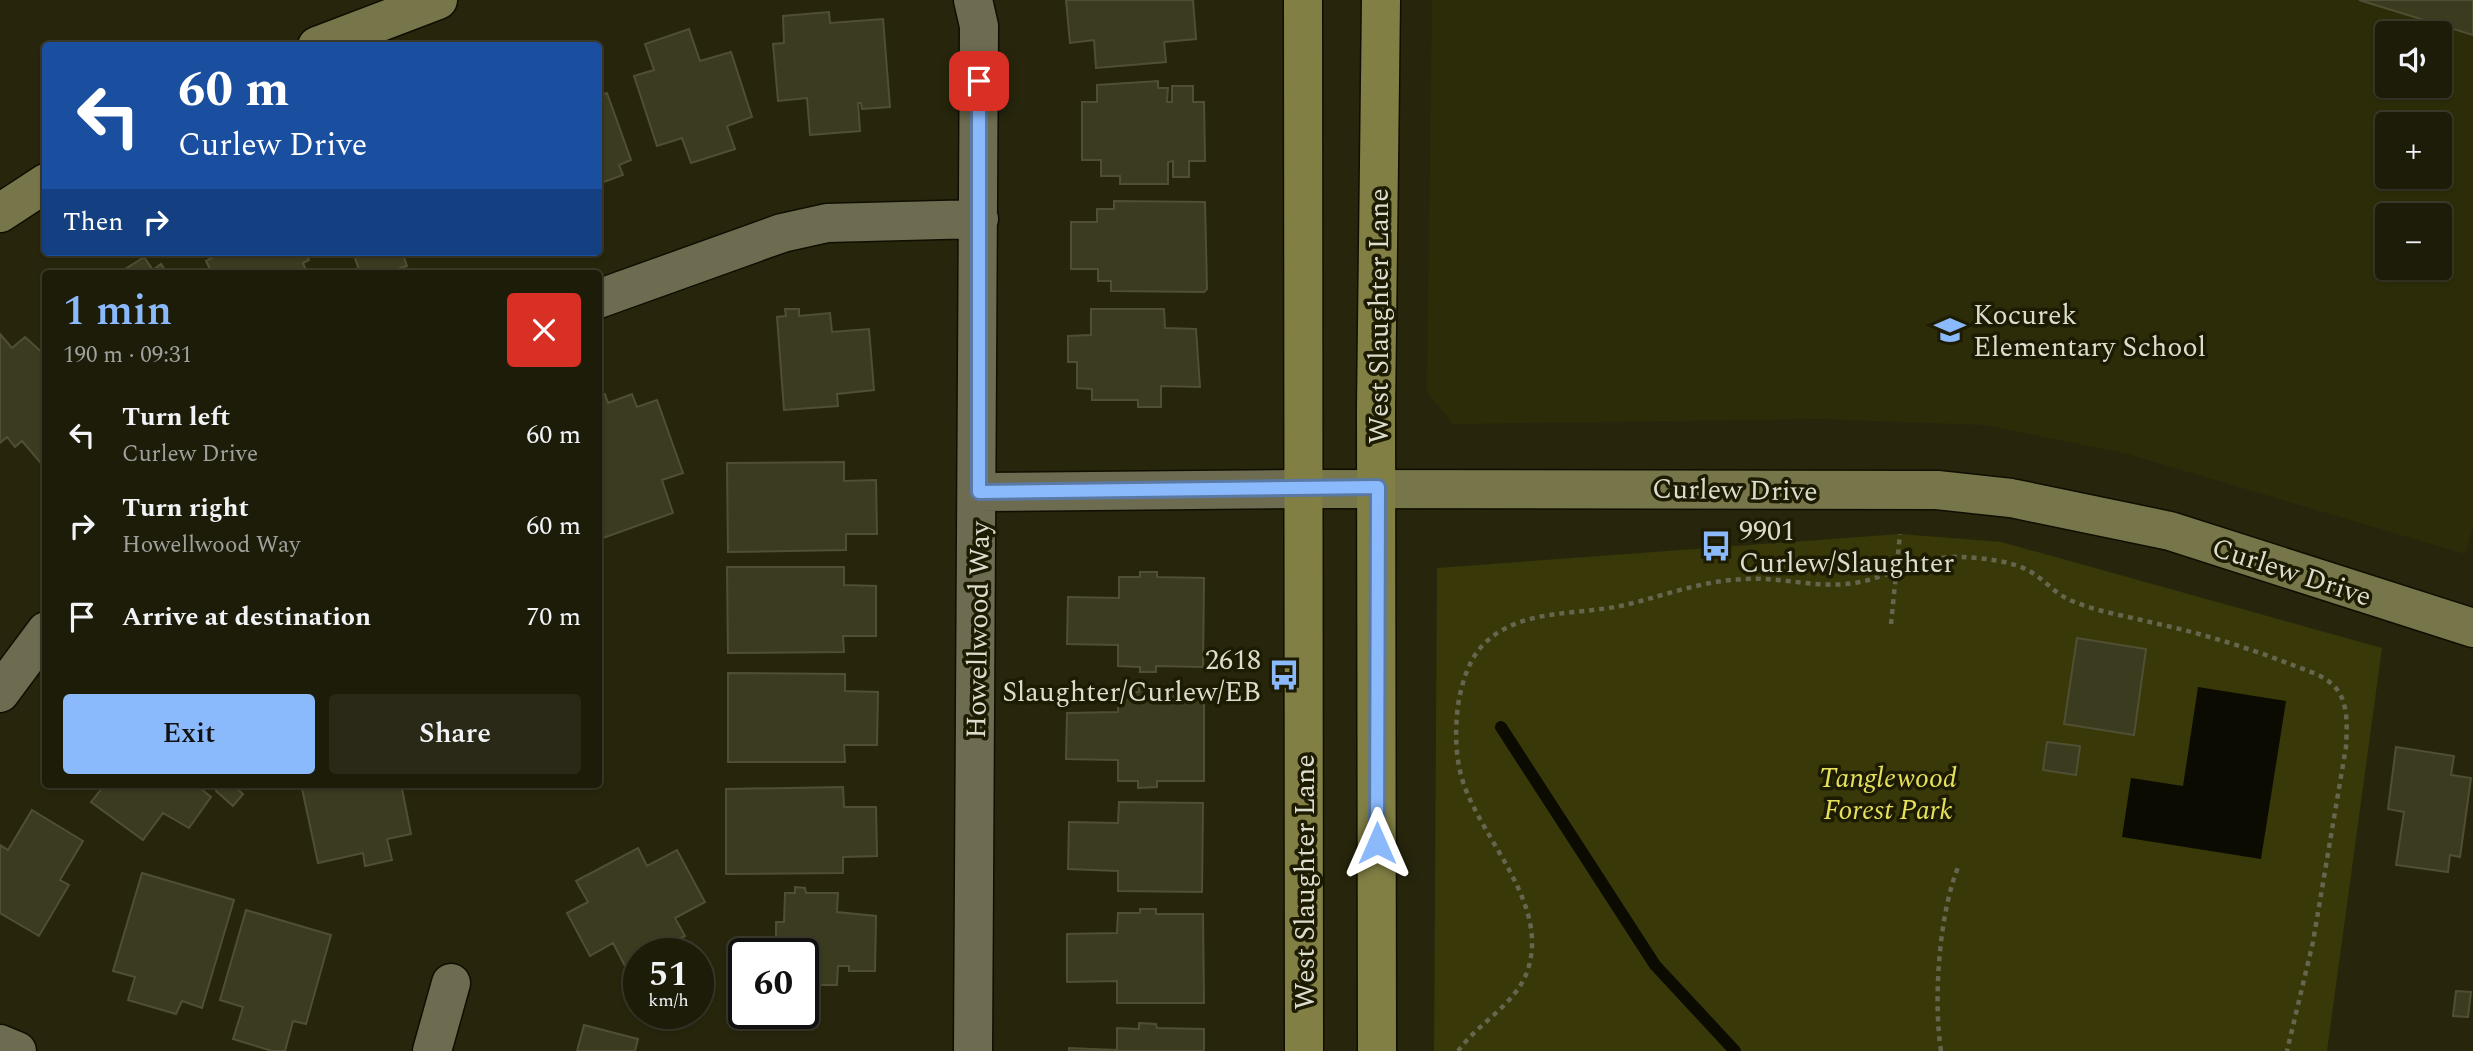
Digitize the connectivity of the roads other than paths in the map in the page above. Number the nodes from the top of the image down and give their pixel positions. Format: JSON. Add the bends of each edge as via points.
{"nodes":[{"id":1,"x":438,"y":0,"type":"edge"},
{"id":2,"x":973,"y":0,"type":"edge"},
{"id":3,"x":1303,"y":0,"type":"edge"},
{"id":4,"x":1381,"y":0,"type":"edge"},
{"id":5,"x":328,"y":42,"type":"edge"},
{"id":6,"x":42,"y":186,"type":"edge"},
{"id":7,"x":0,"y":214,"type":"edge"},
{"id":8,"x":979,"y":219,"type":"junction"},
{"id":9,"x":602,"y":298,"type":"edge"},
{"id":10,"x":1378,"y":487,"type":"junction"},
{"id":11,"x":1303,"y":489,"type":"junction"},
{"id":12,"x":979,"y":492,"type":"junction"},
{"id":13,"x":2473,"y":628,"type":"edge"},
{"id":14,"x":42,"y":636,"type":"edge"},
{"id":15,"x":0,"y":694,"type":"edge"},
{"id":16,"x":451,"y":982,"type":"dead end"},
{"id":17,"x":0,"y":1044,"type":"edge"},
{"id":18,"x":18,"y":1051,"type":"edge"},
{"id":19,"x":432,"y":1051,"type":"edge"},
{"id":20,"x":973,"y":1051,"type":"edge"},
{"id":21,"x":1304,"y":1051,"type":"edge"},
{"id":22,"x":1377,"y":1051,"type":"edge"}],
"edges":[{"from":1,"to":5,"type":"street"},
{"from":2,"to":8,"type":"street","name":"Howellwood Way","via":[[979,26]]},
{"from":3,"to":11,"type":"main road","name":"West Slaughter Lane"},
{"from":4,"to":10,"type":"main road","name":"West Slaughter Lane"},
{"from":6,"to":7,"type":"street"},
{"from":8,"to":9,"type":"street","via":[[827,223],[782,233]]},
{"from":8,"to":12,"type":"street","name":"Howellwood Way"},
{"from":10,"to":11,"type":"street","name":"Curlew Drive"},
{"from":10,"to":13,"type":"street","name":"Curlew Drive","via":[[1937,490],[2011,498],[2170,531]]},
{"from":10,"to":22,"type":"main road","name":"West Slaughter Lane"},
{"from":11,"to":12,"type":"street","name":"Curlew Drive"},
{"from":11,"to":21,"type":"main road","name":"West Slaughter Lane"},
{"from":12,"to":20,"type":"street","name":"Howellwood Way"},
{"from":14,"to":15,"type":"street"},
{"from":16,"to":19,"type":"street"},
{"from":17,"to":18,"type":"street"}]}
